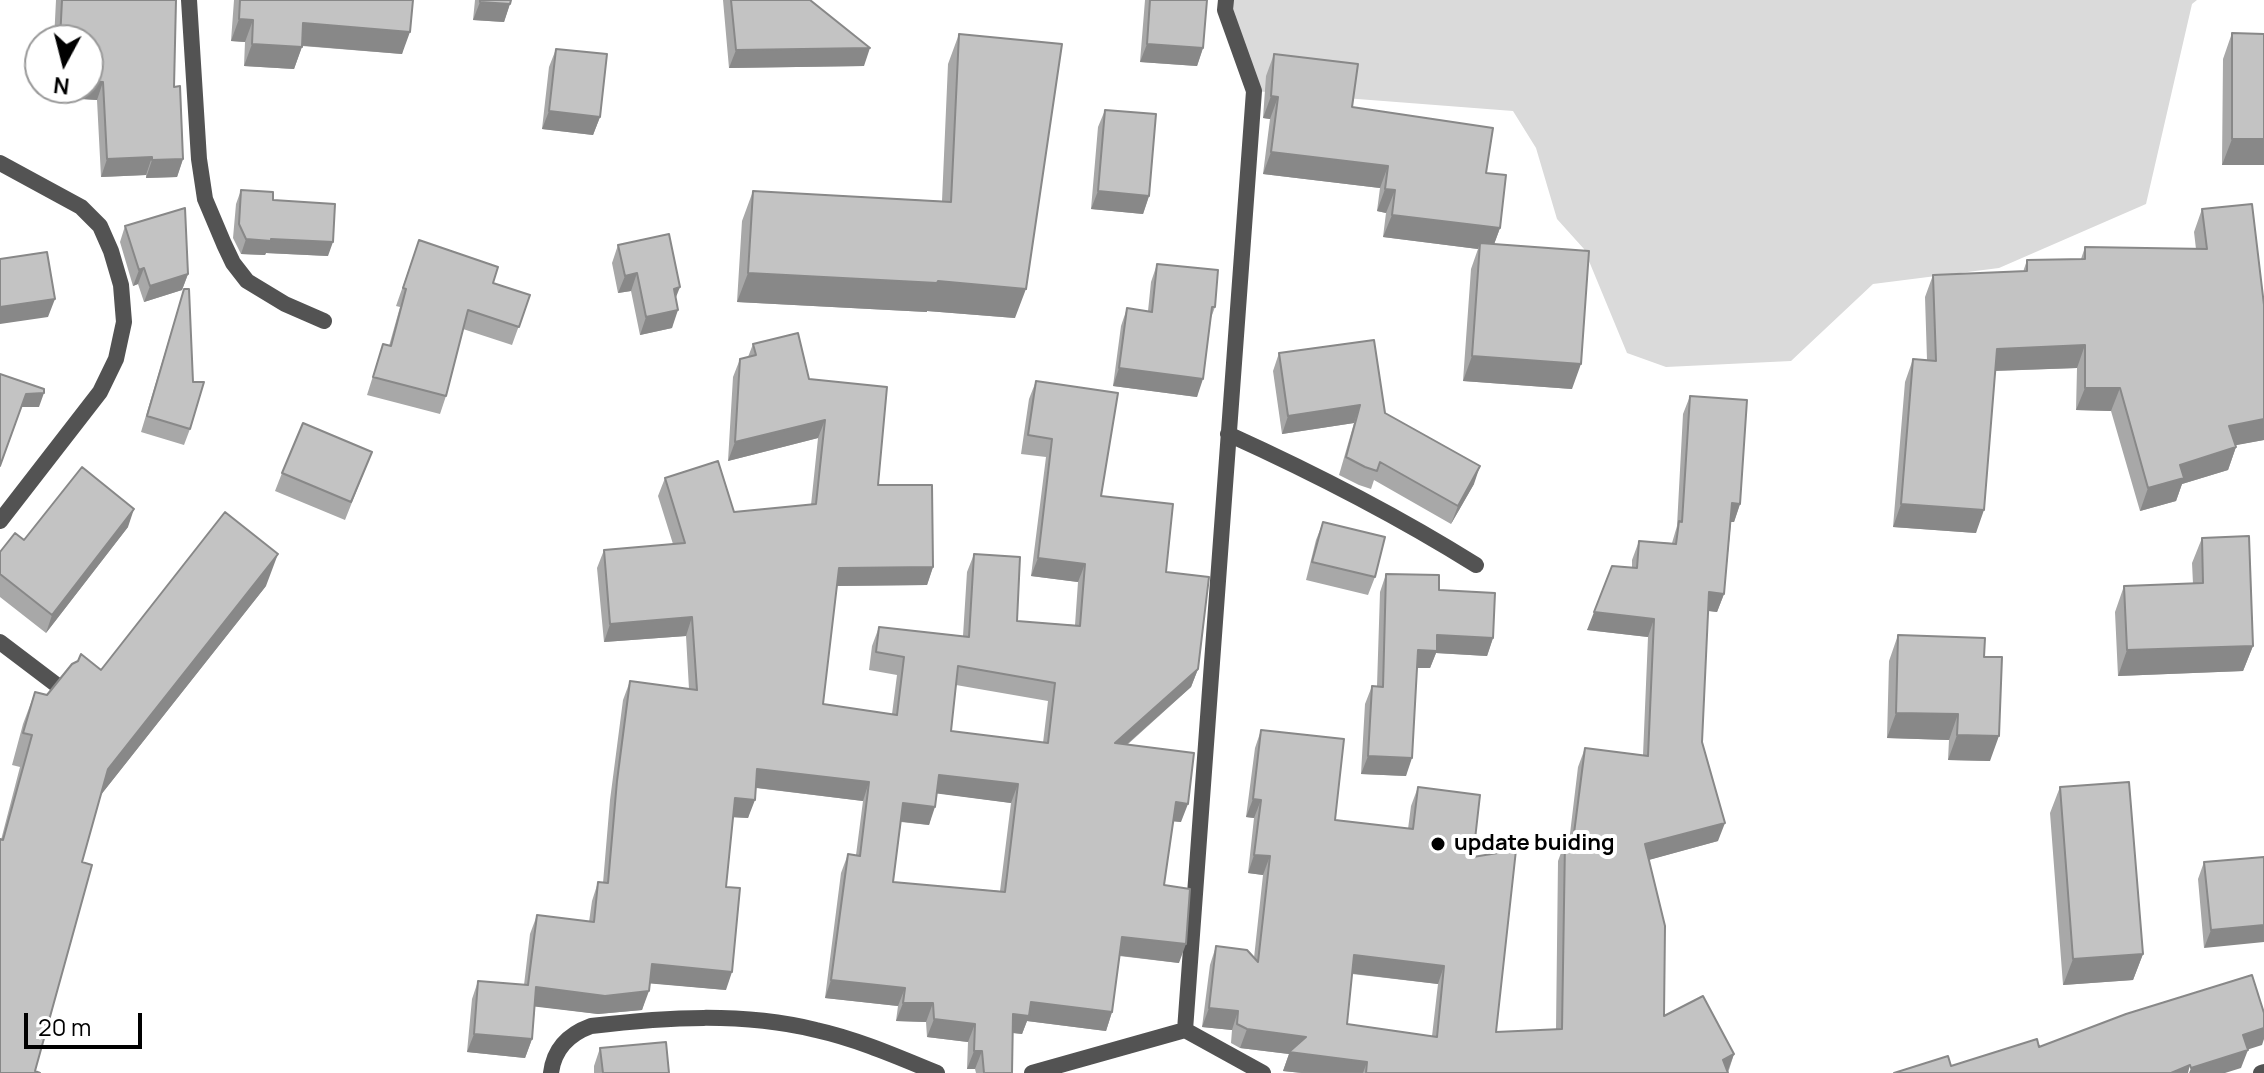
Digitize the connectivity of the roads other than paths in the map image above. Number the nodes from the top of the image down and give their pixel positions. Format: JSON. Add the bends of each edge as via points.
{"nodes":[{"id":1,"x":189,"y":0,"type":"edge"},
{"id":2,"x":1226,"y":0,"type":"edge"},
{"id":3,"x":0,"y":163,"type":"edge"},
{"id":4,"x":324,"y":321,"type":"dead end"},
{"id":5,"x":1228,"y":434,"type":"junction"},
{"id":6,"x":0,"y":521,"type":"edge"},
{"id":7,"x":1476,"y":565,"type":"dead end"},
{"id":8,"x":0,"y":642,"type":"edge"},
{"id":9,"x":58,"y":686,"type":"edge"},
{"id":10,"x":1185,"y":1030,"type":"junction"},
{"id":11,"x":551,"y":1073,"type":"edge"},
{"id":12,"x":937,"y":1073,"type":"edge"},
{"id":13,"x":1032,"y":1073,"type":"edge"},
{"id":14,"x":1263,"y":1073,"type":"edge"}],
"edges":[{"from":1,"to":4,"type":"street","via":[[205,199],[233,263],[247,281]]},
{"from":2,"to":5,"type":"street","via":[[1254,91]]},
{"from":3,"to":6,"type":"street","via":[[81,207],[100,226],[121,285],[124,322],[116,359],[100,392]]},
{"from":5,"to":7,"type":"street","via":[[1387,512]]},
{"from":5,"to":10,"type":"street"},
{"from":8,"to":9,"type":"street"},
{"from":10,"to":13,"type":"street"},
{"from":10,"to":14,"type":"street"},
{"from":11,"to":12,"type":"street","via":[[559,1048],[591,1026],[713,1018],[819,1030]]}]}
